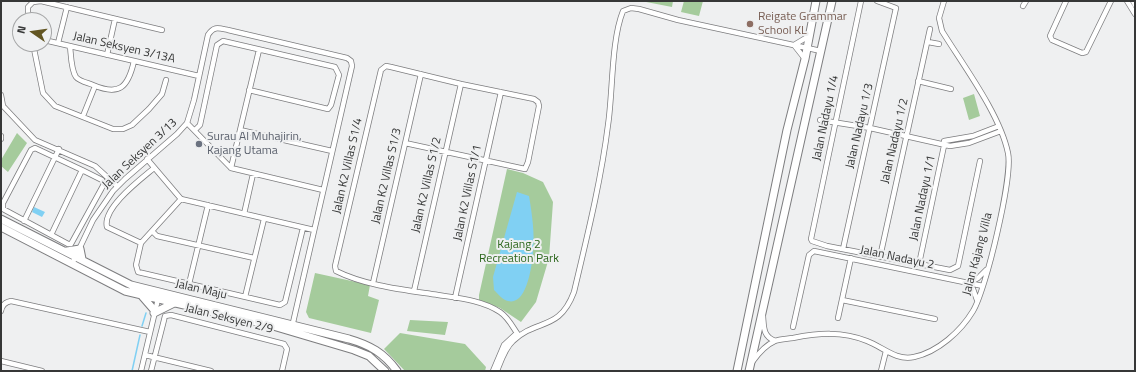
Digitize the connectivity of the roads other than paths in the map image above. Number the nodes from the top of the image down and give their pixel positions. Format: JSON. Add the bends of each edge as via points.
{"nodes":[{"id":1,"x":816,"y":1,"type":"edge"},
{"id":2,"x":832,"y":1,"type":"edge"},
{"id":3,"x":861,"y":1,"type":"edge"},
{"id":4,"x":877,"y":1,"type":"edge"},
{"id":5,"x":944,"y":1,"type":"edge"},
{"id":6,"x":1026,"y":1,"type":"edge"},
{"id":7,"x":1066,"y":1,"type":"edge"},
{"id":8,"x":1111,"y":1,"type":"edge"},
{"id":9,"x":1127,"y":1,"type":"edge"},
{"id":10,"x":1133,"y":1,"type":"edge"},
{"id":11,"x":1135,"y":5,"type":"edge"},
{"id":12,"x":1023,"y":6,"type":"dead end"},
{"id":13,"x":67,"y":8,"type":"junction"},
{"id":14,"x":28,"y":12,"type":"edge"},
{"id":15,"x":1135,"y":14,"type":"edge"},
{"id":16,"x":115,"y":19,"type":"junction"},
{"id":17,"x":930,"y":29,"type":"dead end"},
{"id":18,"x":162,"y":30,"type":"dead end"},
{"id":19,"x":809,"y":36,"type":"junction"},
{"id":20,"x":52,"y":42,"type":"edge"},
{"id":21,"x":928,"y":42,"type":"junction"},
{"id":22,"x":58,"y":43,"type":"junction"},
{"id":23,"x":939,"y":44,"type":"dead end"},
{"id":24,"x":794,"y":45,"type":"junction"},
{"id":25,"x":70,"y":46,"type":"junction"},
{"id":26,"x":807,"y":48,"type":"junction"},
{"id":27,"x":259,"y":50,"type":"junction"},
{"id":28,"x":822,"y":51,"type":"junction"},
{"id":29,"x":35,"y":52,"type":"edge"},
{"id":30,"x":107,"y":55,"type":"junction"},
{"id":31,"x":805,"y":59,"type":"junction"},
{"id":32,"x":134,"y":61,"type":"junction"},
{"id":33,"x":421,"y":74,"type":"junction"},
{"id":34,"x":199,"y":76,"type":"junction"},
{"id":35,"x":166,"y":80,"type":"dead end"},
{"id":36,"x":918,"y":81,"type":"junction"},
{"id":37,"x":461,"y":84,"type":"junction"},
{"id":38,"x":95,"y":86,"type":"junction"},
{"id":39,"x":951,"y":89,"type":"dead end"},
{"id":40,"x":250,"y":90,"type":"junction"},
{"id":41,"x":501,"y":92,"type":"junction"},
{"id":42,"x":1,"y":96,"type":"edge"},
{"id":43,"x":2,"y":107,"type":"edge"},
{"id":44,"x":83,"y":116,"type":"junction"},
{"id":45,"x":996,"y":118,"type":"junction"},
{"id":46,"x":820,"y":120,"type":"dead end"},
{"id":47,"x":835,"y":122,"type":"junction"},
{"id":48,"x":187,"y":123,"type":"junction"},
{"id":49,"x":870,"y":128,"type":"junction"},
{"id":50,"x":1000,"y":129,"type":"junction"},
{"id":51,"x":195,"y":130,"type":"junction"},
{"id":52,"x":240,"y":130,"type":"junction"},
{"id":53,"x":992,"y":132,"type":"junction"},
{"id":54,"x":1,"y":136,"type":"edge"},
{"id":55,"x":906,"y":137,"type":"junction"},
{"id":56,"x":968,"y":137,"type":"junction"},
{"id":57,"x":980,"y":137,"type":"junction"},
{"id":58,"x":1,"y":139,"type":"edge"},
{"id":59,"x":1004,"y":139,"type":"junction"},
{"id":60,"x":405,"y":143,"type":"junction"},
{"id":61,"x":945,"y":143,"type":"junction"},
{"id":62,"x":969,"y":143,"type":"junction"},
{"id":63,"x":59,"y":149,"type":"junction"},
{"id":64,"x":332,"y":151,"type":"junction"},
{"id":65,"x":445,"y":151,"type":"junction"},
{"id":66,"x":55,"y":158,"type":"junction"},
{"id":67,"x":147,"y":159,"type":"junction"},
{"id":68,"x":485,"y":161,"type":"junction"},
{"id":69,"x":980,"y":161,"type":"dead end"},
{"id":70,"x":154,"y":168,"type":"junction"},
{"id":71,"x":231,"y":168,"type":"junction"},
{"id":72,"x":82,"y":170,"type":"junction"},
{"id":73,"x":253,"y":174,"type":"junction"},
{"id":74,"x":117,"y":186,"type":"junction"},
{"id":75,"x":323,"y":190,"type":"junction"},
{"id":76,"x":181,"y":199,"type":"junction"},
{"id":77,"x":208,"y":205,"type":"junction"},
{"id":78,"x":244,"y":214,"type":"junction"},
{"id":79,"x":1,"y":219,"type":"edge"},
{"id":80,"x":264,"y":219,"type":"junction"},
{"id":81,"x":24,"y":221,"type":"junction"},
{"id":82,"x":1,"y":227,"type":"edge"},
{"id":83,"x":303,"y":228,"type":"junction"},
{"id":84,"x":314,"y":230,"type":"junction"},
{"id":85,"x":152,"y":232,"type":"junction"},
{"id":86,"x":51,"y":235,"type":"junction"},
{"id":87,"x":141,"y":242,"type":"junction"},
{"id":88,"x":198,"y":245,"type":"junction"},
{"id":89,"x":843,"y":249,"type":"junction"},
{"id":90,"x":79,"y":254,"type":"junction"},
{"id":91,"x":880,"y":257,"type":"junction"},
{"id":92,"x":254,"y":258,"type":"junction"},
{"id":93,"x":851,"y":258,"type":"junction"},
{"id":94,"x":72,"y":264,"type":"junction"},
{"id":95,"x":919,"y":264,"type":"junction"},
{"id":96,"x":987,"y":270,"type":"junction"},
{"id":97,"x":373,"y":283,"type":"junction"},
{"id":98,"x":189,"y":284,"type":"junction"},
{"id":99,"x":967,"y":284,"type":"junction"},
{"id":100,"x":983,"y":286,"type":"junction"},
{"id":101,"x":142,"y":291,"type":"junction"},
{"id":102,"x":414,"y":291,"type":"junction"},
{"id":103,"x":173,"y":294,"type":"junction"},
{"id":104,"x":245,"y":297,"type":"junction"},
{"id":105,"x":455,"y":298,"type":"junction"},
{"id":106,"x":158,"y":299,"type":"junction"},
{"id":107,"x":842,"y":300,"type":"junction"},
{"id":108,"x":977,"y":302,"type":"junction"},
{"id":109,"x":174,"y":303,"type":"junction"},
{"id":110,"x":763,"y":310,"type":"junction"},
{"id":111,"x":1,"y":311,"type":"edge"},
{"id":112,"x":154,"y":312,"type":"junction"},
{"id":113,"x":838,"y":318,"type":"dead end"},
{"id":114,"x":935,"y":319,"type":"dead end"},
{"id":115,"x":293,"y":324,"type":"junction"},
{"id":116,"x":793,"y":327,"type":"dead end"},
{"id":117,"x":514,"y":328,"type":"junction"},
{"id":118,"x":150,"y":332,"type":"junction"},
{"id":119,"x":291,"y":332,"type":"junction"},
{"id":120,"x":528,"y":332,"type":"junction"},
{"id":121,"x":518,"y":334,"type":"junction"},
{"id":122,"x":511,"y":338,"type":"junction"},
{"id":123,"x":775,"y":341,"type":"junction"},
{"id":124,"x":886,"y":351,"type":"junction"},
{"id":125,"x":145,"y":355,"type":"junction"},
{"id":126,"x":155,"y":357,"type":"junction"},
{"id":127,"x":1,"y":361,"type":"edge"},
{"id":128,"x":750,"y":368,"type":"edge"},
{"id":129,"x":26,"y":369,"type":"edge"},
{"id":130,"x":42,"y":371,"type":"edge"},
{"id":131,"x":141,"y":371,"type":"edge"},
{"id":132,"x":151,"y":371,"type":"edge"},
{"id":133,"x":211,"y":371,"type":"edge"},
{"id":134,"x":282,"y":371,"type":"edge"},
{"id":135,"x":384,"y":371,"type":"edge"},
{"id":136,"x":397,"y":371,"type":"edge"},
{"id":137,"x":493,"y":371,"type":"edge"},
{"id":138,"x":497,"y":371,"type":"edge"},
{"id":139,"x":737,"y":371,"type":"edge"},
{"id":140,"x":881,"y":371,"type":"edge"}],
"edges":[{"from":1,"to":19,"type":"street"},
{"from":2,"to":28,"type":"street","name":"Jalan Kajang Villa"},
{"from":3,"to":47,"type":"street","name":"Jalan Nadayu 1/4"},
{"from":4,"to":49,"type":"street","name":"Jalan Nadayu 1/3","via":[[896,8]]},
{"from":5,"to":45,"type":"street","name":"Jalan Kajang Villa","via":[[939,18],[942,31]]},
{"from":6,"to":12,"type":"street"},
{"from":7,"to":8,"type":"street","via":[[1050,36],[1052,40],[1082,54],[1086,52]]},
{"from":9,"to":15,"type":"street"},
{"from":10,"to":11,"type":"street"},
{"from":13,"to":14,"type":"street","via":[[42,1],[33,2],[28,7]]},
{"from":13,"to":16,"type":"street"},
{"from":13,"to":22,"type":"street"},
{"from":16,"to":18,"type":"street"},
{"from":16,"to":30,"type":"street"},
{"from":17,"to":21,"type":"street","name":"Jalan Nadayu 1/2"},
{"from":19,"to":24,"type":"street"},
{"from":19,"to":26,"type":"street"},
{"from":20,"to":22,"type":"street","name":"Jalan Seksyen 3/13A"},
{"from":21,"to":23,"type":"street"},
{"from":21,"to":36,"type":"street","name":"Jalan Nadayu 1/2"},
{"from":22,"to":25,"type":"street","name":"Jalan Seksyen 3/13A"},
{"from":24,"to":26,"type":"street"},
{"from":24,"to":31,"type":"street"},
{"from":24,"to":120,"type":"street","via":[[639,9],[623,11],[614,60],[602,169],[574,292],[570,303],[558,317]]},
{"from":25,"to":30,"type":"street","name":"Jalan Seksyen 3/13A"},
{"from":25,"to":38,"type":"street","via":[[76,76]]},
{"from":26,"to":28,"type":"street"},
{"from":26,"to":31,"type":"street"},
{"from":27,"to":40,"type":"street"},
{"from":27,"to":40,"type":"street","via":[[335,67],[339,74],[328,109]]},
{"from":27,"to":51,"type":"street","via":[[223,41],[217,45],[200,125]]},
{"from":28,"to":110,"type":"street","name":"Jalan Kajang Villa"},
{"from":29,"to":44,"type":"street","via":[[43,93],[47,100],[54,106]]},
{"from":30,"to":32,"type":"street","name":"Jalan Seksyen 3/13A"},
{"from":31,"to":139,"type":"street","via":[[787,130]]},
{"from":32,"to":34,"type":"street","name":"Jalan Seksyen 3/13A"},
{"from":32,"to":38,"type":"street","via":[[131,74],[122,87],[113,91]]},
{"from":33,"to":37,"type":"street"},
{"from":33,"to":60,"type":"street","name":"Jalan K2 Villas S1/3"},
{"from":33,"to":97,"type":"street","name":"Jalan K2 Villas S1/4","via":[[386,66],[381,70],[335,266],[336,271]]},
{"from":34,"to":48,"type":"street","name":"Jalan Seksyen 3/13"},
{"from":34,"to":64,"type":"street","name":"Jalan Seksyen 3/13","via":[[208,35],[215,27],[347,58],[352,66]]},
{"from":35,"to":44,"type":"street","via":[[162,94],[132,125],[123,129],[113,129]]},
{"from":36,"to":39,"type":"street"},
{"from":36,"to":55,"type":"street","name":"Jalan Nadayu 1/2"},
{"from":37,"to":41,"type":"street"},
{"from":37,"to":65,"type":"street","name":"Jalan K2 Villas S1/2"},
{"from":38,"to":44,"type":"street"},
{"from":40,"to":52,"type":"street"},
{"from":41,"to":68,"type":"street","name":"Jalan K2 Villas S1/1"},
{"from":41,"to":68,"type":"street","via":[[534,99],[540,106],[528,162],[525,168]]},
{"from":42,"to":43,"type":"street"},
{"from":43,"to":63,"type":"street","via":[[35,140]]},
{"from":45,"to":50,"type":"street","name":"Jalan Kajang Villa"},
{"from":45,"to":53,"type":"street"},
{"from":46,"to":47,"type":"street"},
{"from":47,"to":49,"type":"street"},
{"from":47,"to":89,"type":"street","name":"Jalan Nadayu 1/4","via":[[811,239]]},
{"from":48,"to":51,"type":"street"},
{"from":48,"to":67,"type":"street","name":"Jalan Seksyen 3/13"},
{"from":49,"to":55,"type":"street"},
{"from":49,"to":89,"type":"street","name":"Jalan Nadayu 1/3"},
{"from":50,"to":53,"type":"street"},
{"from":50,"to":59,"type":"street","name":"Jalan Kajang Villa"},
{"from":51,"to":71,"type":"street"},
{"from":52,"to":64,"type":"street"},
{"from":52,"to":71,"type":"street"},
{"from":53,"to":57,"type":"street"},
{"from":53,"to":59,"type":"street"},
{"from":54,"to":58,"type":"street"},
{"from":55,"to":61,"type":"street"},
{"from":55,"to":91,"type":"street","name":"Jalan Nadayu 1/2"},
{"from":56,"to":57,"type":"street"},
{"from":56,"to":61,"type":"street"},
{"from":56,"to":62,"type":"street"},
{"from":57,"to":62,"type":"street"},
{"from":59,"to":96,"type":"street","name":"Jalan Kajang Villa","via":[[1008,154],[1004,200]]},
{"from":60,"to":65,"type":"street"},
{"from":60,"to":97,"type":"street","name":"Jalan K2 Villas S1/3"},
{"from":61,"to":62,"type":"street","via":[[957,146]]},
{"from":61,"to":95,"type":"street","name":"Jalan Nadayu 1/1"},
{"from":63,"to":66,"type":"street"},
{"from":63,"to":74,"type":"street","via":[[95,166]]},
{"from":64,"to":75,"type":"street"},
{"from":65,"to":68,"type":"street"},
{"from":65,"to":102,"type":"street","name":"Jalan K2 Villas S1/2"},
{"from":66,"to":72,"type":"street"},
{"from":66,"to":81,"type":"street"},
{"from":66,"to":81,"type":"street","via":[[35,148],[31,150],[3,203],[3,209]]},
{"from":67,"to":70,"type":"street"},
{"from":67,"to":74,"type":"street","name":"Jalan Seksyen 3/13"},
{"from":68,"to":105,"type":"street","name":"Jalan K2 Villas S1/1"},
{"from":69,"to":95,"type":"street","via":[[958,266],[950,270]]},
{"from":70,"to":76,"type":"street"},
{"from":70,"to":87,"type":"street","via":[[112,209],[106,223],[107,227]]},
{"from":71,"to":73,"type":"street"},
{"from":72,"to":86,"type":"street"},
{"from":72,"to":86,"type":"street","via":[[102,180],[104,184],[71,244]]},
{"from":73,"to":75,"type":"street"},
{"from":73,"to":78,"type":"street"},
{"from":74,"to":90,"type":"street","name":"Jalan Seksyen 3/13","via":[[101,208]]},
{"from":75,"to":84,"type":"street"},
{"from":76,"to":77,"type":"street"},
{"from":76,"to":85,"type":"street"},
{"from":77,"to":78,"type":"street"},
{"from":77,"to":88,"type":"street"},
{"from":78,"to":80,"type":"street"},
{"from":79,"to":90,"type":"street","name":"Jalan Maju","via":[[67,251]]},
{"from":80,"to":83,"type":"street"},
{"from":80,"to":92,"type":"street"},
{"from":81,"to":86,"type":"street"},
{"from":82,"to":94,"type":"street","name":"Jalan Maju"},
{"from":83,"to":84,"type":"street"},
{"from":83,"to":104,"type":"street","via":[[286,302],[280,305]]},
{"from":84,"to":115,"type":"street"},
{"from":85,"to":87,"type":"street"},
{"from":85,"to":88,"type":"street","via":[[157,236]]},
{"from":87,"to":98,"type":"street","via":[[136,265],[138,272]]},
{"from":88,"to":92,"type":"street"},
{"from":88,"to":98,"type":"street"},
{"from":89,"to":91,"type":"street"},
{"from":90,"to":94,"type":"street","name":"Jalan Seksyen 3/13"},
{"from":90,"to":101,"type":"street","name":"Jalan Maju","via":[[117,279]]},
{"from":91,"to":95,"type":"street"},
{"from":92,"to":104,"type":"street"},
{"from":93,"to":99,"type":"street","name":"Jalan Nadayu 2"},
{"from":93,"to":107,"type":"street"},
{"from":93,"to":116,"type":"street","name":"Jalan Nadayu 2","via":[[814,251],[809,255]]},
{"from":94,"to":101,"type":"street","name":"Jalan Maju","via":[[112,286]]},
{"from":96,"to":99,"type":"street"},
{"from":96,"to":100,"type":"street","name":"Jalan Kajang Villa"},
{"from":97,"to":102,"type":"street"},
{"from":98,"to":104,"type":"street"},
{"from":99,"to":100,"type":"street","name":"Jalan Nadayu 2"},
{"from":99,"to":108,"type":"street","via":[[973,288]]},
{"from":100,"to":108,"type":"street","name":"Jalan Kajang Villa"},
{"from":101,"to":103,"type":"street","name":"Jalan Maju"},
{"from":101,"to":106,"type":"street","name":"Jalan Maju"},
{"from":101,"to":112,"type":"street"},
{"from":102,"to":105,"type":"street"},
{"from":103,"to":106,"type":"street"},
{"from":103,"to":115,"type":"street","name":"Jalan Maju"},
{"from":105,"to":117,"type":"street","via":[[491,307]]},
{"from":106,"to":109,"type":"street","name":"Jalan Maju"},
{"from":106,"to":112,"type":"street"},
{"from":107,"to":113,"type":"street"},
{"from":107,"to":114,"type":"street"},
{"from":108,"to":124,"type":"street","name":"Jalan Kajang Villa","via":[[966,322],[935,348],[909,357],[898,357]]},
{"from":109,"to":112,"type":"street"},
{"from":109,"to":119,"type":"street","name":"Jalan Maju"},
{"from":110,"to":123,"type":"street","via":[[765,333],[768,338]]},
{"from":110,"to":128,"type":"street","name":"Jalan Kajang Villa"},
{"from":111,"to":118,"type":"street","via":[[2,306],[11,301]]},
{"from":112,"to":118,"type":"street"},
{"from":115,"to":119,"type":"street"},
{"from":115,"to":136,"type":"street","name":"Jalan Maju","via":[[370,346],[381,352]]},
{"from":117,"to":120,"type":"street"},
{"from":117,"to":121,"type":"street"},
{"from":117,"to":122,"type":"street"},
{"from":118,"to":125,"type":"street"},
{"from":119,"to":135,"type":"street","name":"Jalan Maju","via":[[362,352]]},
{"from":120,"to":121,"type":"street"},
{"from":121,"to":122,"type":"street"},
{"from":121,"to":138,"type":"street"},
{"from":122,"to":137,"type":"street","via":[[504,346]]},
{"from":123,"to":124,"type":"street","name":"Jalan Kajang Villa","via":[[832,333],[856,337]]},
{"from":123,"to":128,"type":"street","name":"Jalan Kajang Villa","via":[[759,353]]},
{"from":124,"to":140,"type":"street"},
{"from":125,"to":126,"type":"street"},
{"from":125,"to":131,"type":"street"},
{"from":126,"to":132,"type":"street"},
{"from":126,"to":133,"type":"street"},
{"from":126,"to":134,"type":"street","name":"Jalan Seksyen 2/9","via":[[165,316],[171,315],[280,343],[286,347]]},
{"from":127,"to":129,"type":"street"},
{"from":129,"to":130,"type":"street"}]}
